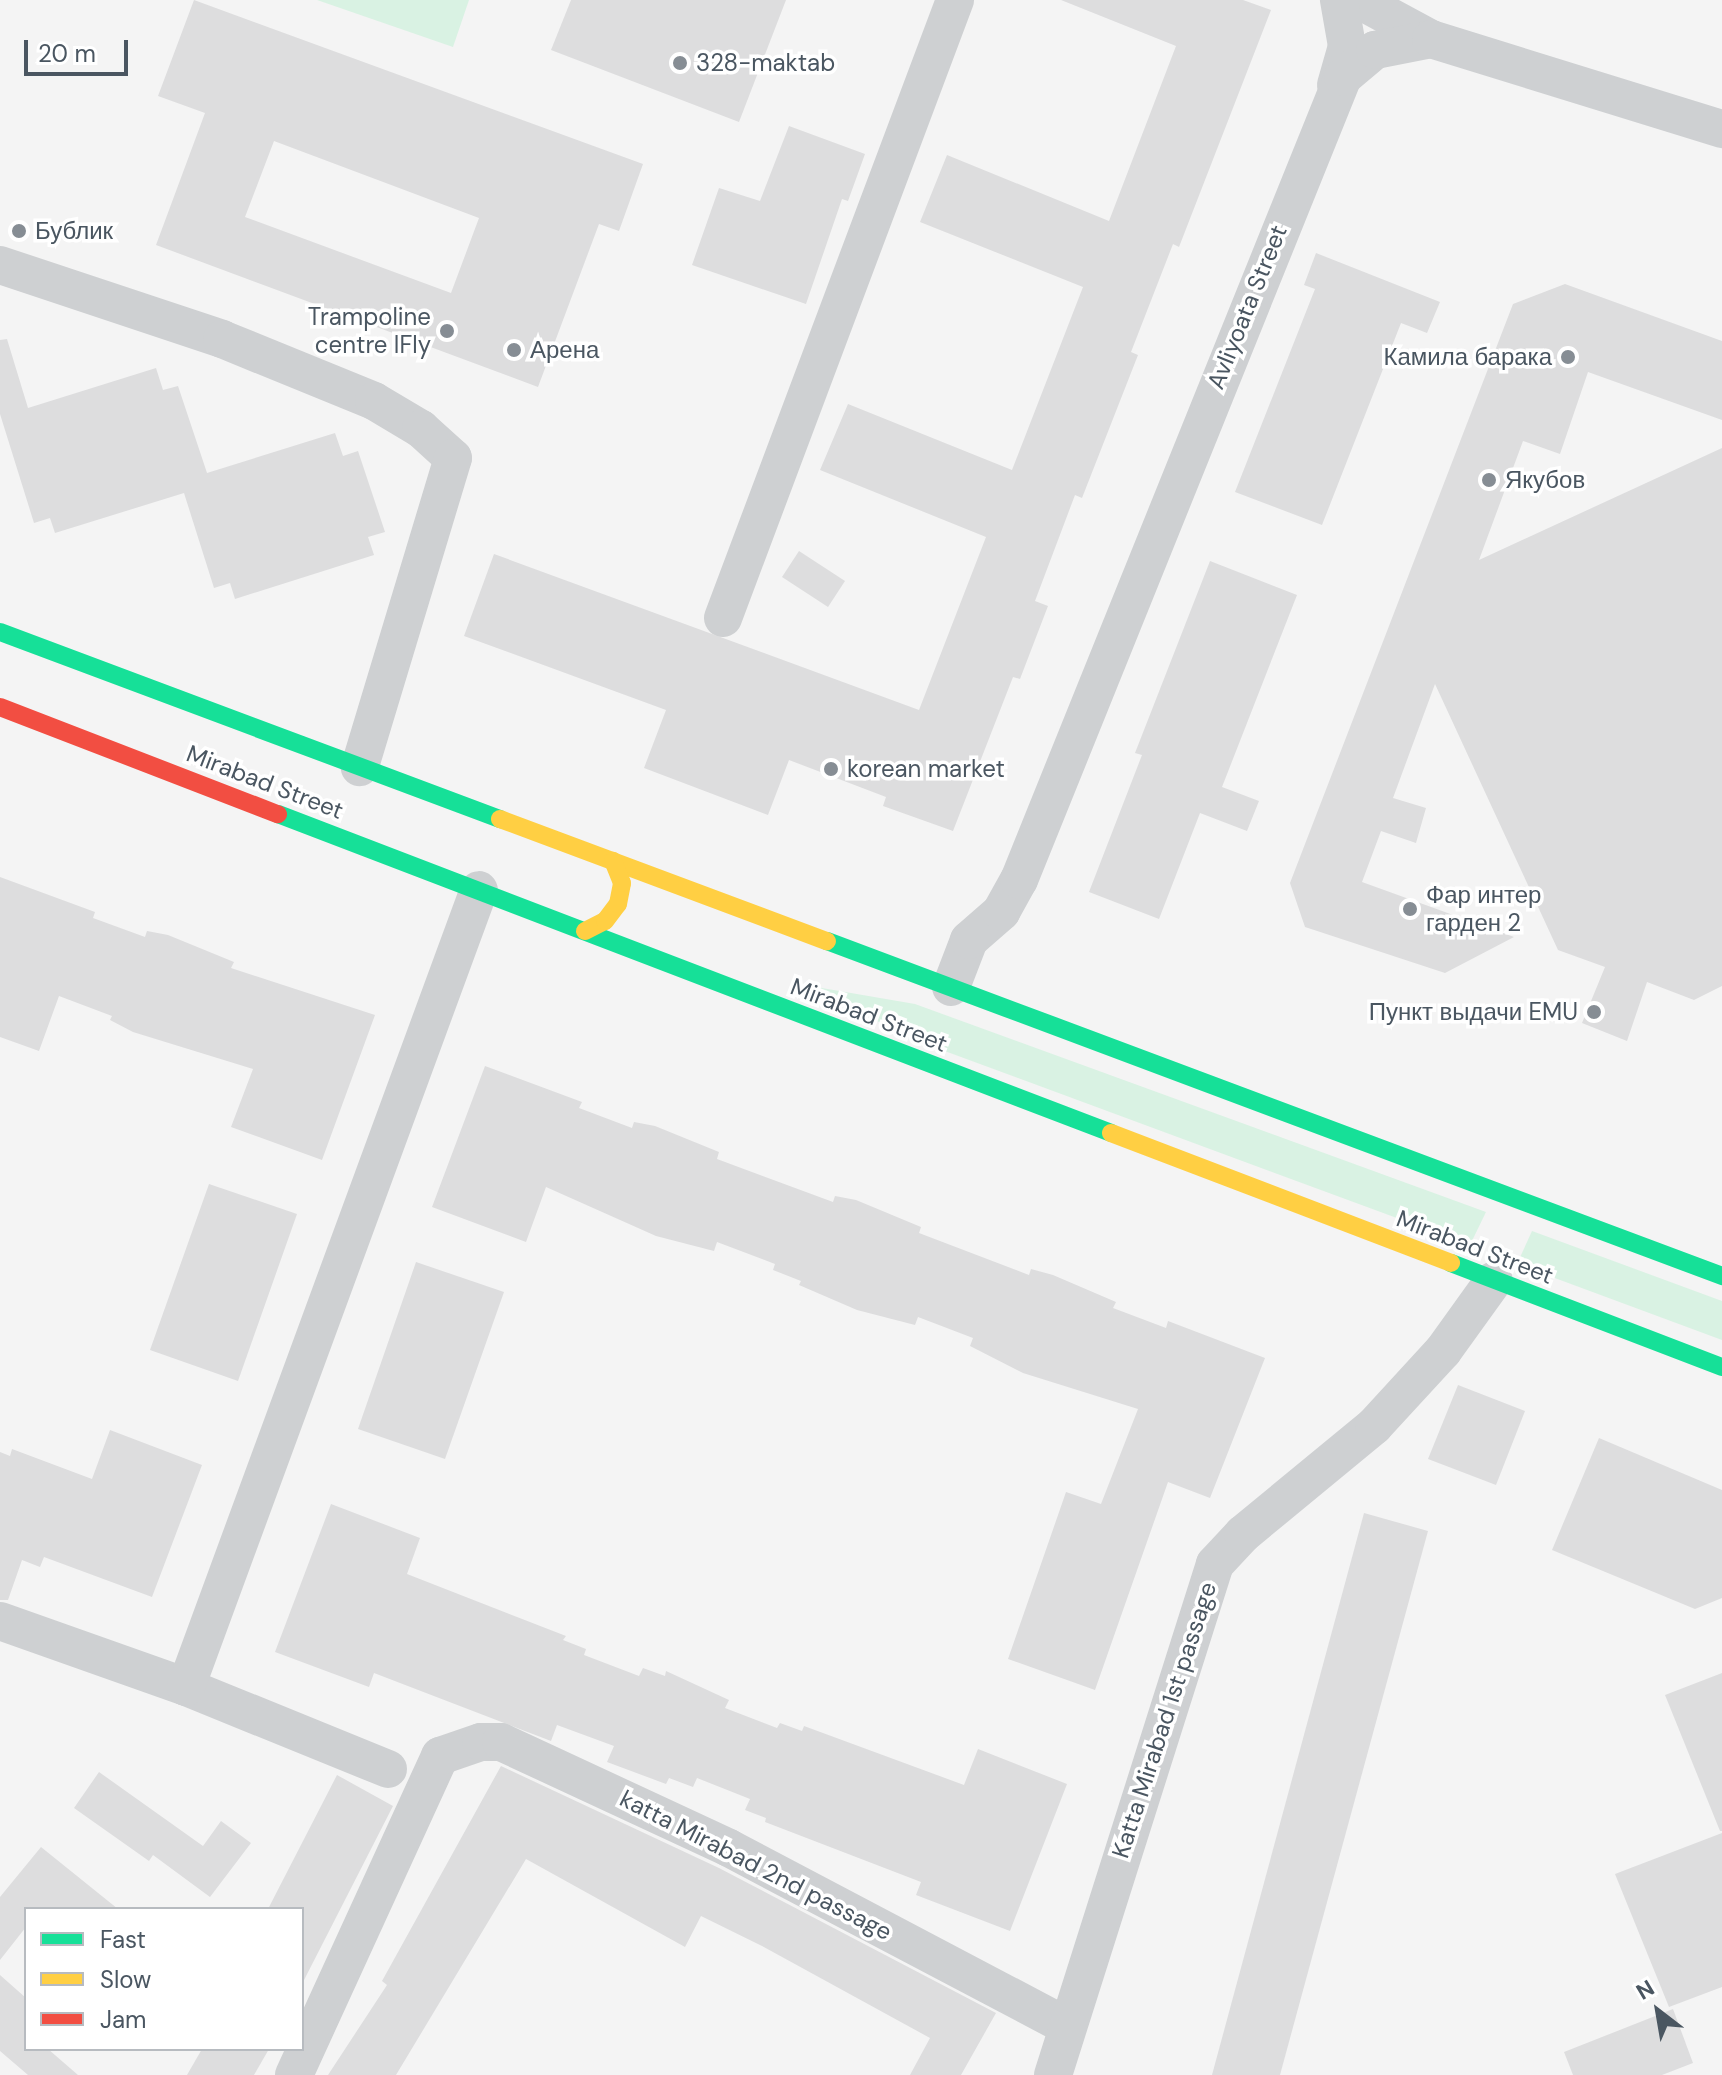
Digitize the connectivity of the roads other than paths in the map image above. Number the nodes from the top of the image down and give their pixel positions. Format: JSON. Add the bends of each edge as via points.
{"nodes":[{"id":1,"x":955,"y":0,"type":"edge"},
{"id":2,"x":1339,"y":0,"type":"edge"},
{"id":3,"x":1359,"y":0,"type":"edge"},
{"id":4,"x":1431,"y":39,"type":"junction"},
{"id":5,"x":1335,"y":87,"type":"junction"},
{"id":6,"x":1722,"y":129,"type":"edge"},
{"id":7,"x":0,"y":265,"type":"edge"},
{"id":8,"x":723,"y":618,"type":"dead end"},
{"id":9,"x":0,"y":632,"type":"edge"},
{"id":10,"x":0,"y":707,"type":"edge"},
{"id":11,"x":360,"y":767,"type":"junction"},
{"id":12,"x":613,"y":861,"type":"junction"},
{"id":13,"x":479,"y":890,"type":"junction"},
{"id":14,"x":585,"y":931,"type":"junction"},
{"id":15,"x":951,"y":987,"type":"junction"},
{"id":16,"x":1722,"y":1276,"type":"edge"},
{"id":17,"x":1494,"y":1280,"type":"junction"},
{"id":18,"x":1722,"y":1367,"type":"edge"},
{"id":19,"x":0,"y":1621,"type":"edge"},
{"id":20,"x":186,"y":1687,"type":"junction"},
{"id":21,"x":388,"y":1769,"type":"dead end"},
{"id":22,"x":1065,"y":2025,"type":"junction"},
{"id":23,"x":295,"y":2075,"type":"edge"},
{"id":24,"x":1053,"y":2075,"type":"edge"}],
"edges":[{"from":1,"to":8,"type":"street"},
{"from":2,"to":5,"type":"street","via":[[1347,46]]},
{"from":3,"to":4,"type":"street"},
{"from":4,"to":5,"type":"street","via":[[1375,50]]},
{"from":4,"to":6,"type":"street"},
{"from":5,"to":15,"type":"street","via":[[1019,880],[1001,912],[969,940]]},
{"from":7,"to":11,"type":"street","via":[[222,339],[374,401],[421,429],[453,458]]},
{"from":9,"to":11,"type":"main road","name":"Mirabad Street"},
{"from":10,"to":13,"type":"main road","name":"Mirabad Street"},
{"from":11,"to":12,"type":"main road","name":"Mirabad Street"},
{"from":12,"to":14,"type":"main road","via":[[622,883],[618,904],[605,921]]},
{"from":12,"to":15,"type":"main road","name":"Mirabad Street"},
{"from":13,"to":14,"type":"main road","name":"Mirabad Street"},
{"from":13,"to":20,"type":"street"},
{"from":14,"to":17,"type":"main road","name":"Mirabad Street"},
{"from":15,"to":16,"type":"main road","name":"Mirabad Street"},
{"from":17,"to":18,"type":"main road","name":"Mirabad Street"},
{"from":17,"to":22,"type":"street","name":"Katta Mirabad 1st passage","via":[[1443,1351],[1374,1426],[1243,1534],[1215,1564]]},
{"from":19,"to":20,"type":"street"},
{"from":20,"to":21,"type":"street"},
{"from":22,"to":23,"type":"street","name":"katta Mirabad 2nd passage","via":[[729,1848],[501,1742],[464,1745],[440,1756]]},
{"from":22,"to":24,"type":"street","name":"Katta Mirabad 1st passage"}]}
